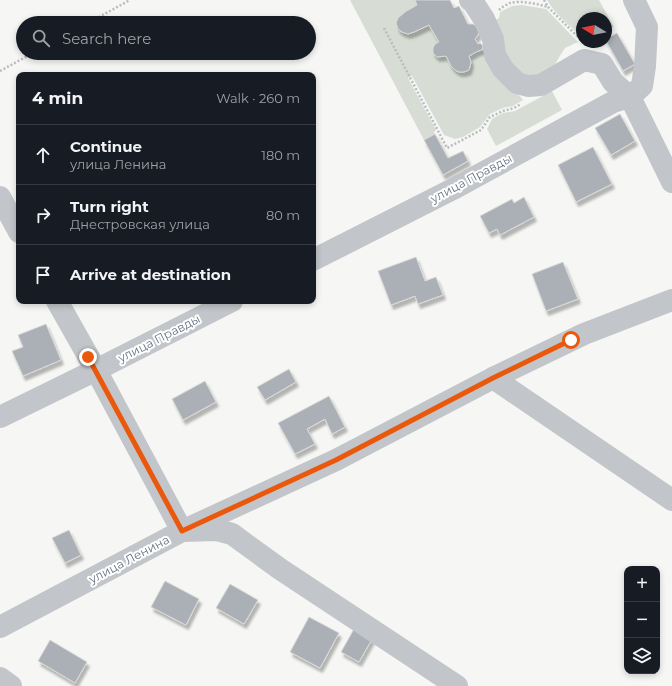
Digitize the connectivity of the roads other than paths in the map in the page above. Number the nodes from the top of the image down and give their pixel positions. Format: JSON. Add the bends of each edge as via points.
{"nodes":[{"id":1,"x":470,"y":0,"type":"edge"},
{"id":2,"x":634,"y":0,"type":"edge"},
{"id":3,"x":630,"y":97,"type":"junction"},
{"id":4,"x":672,"y":182,"type":"edge"},
{"id":5,"x":0,"y":197,"type":"edge"},
{"id":6,"x":16,"y":226,"type":"edge"},
{"id":7,"x":316,"y":258,"type":"edge"},
{"id":8,"x":672,"y":300,"type":"edge"},
{"id":9,"x":59,"y":304,"type":"edge"},
{"id":10,"x":226,"y":304,"type":"edge"},
{"id":11,"x":96,"y":370,"type":"junction"},
{"id":12,"x":493,"y":378,"type":"junction"},
{"id":13,"x":0,"y":417,"type":"edge"},
{"id":14,"x":672,"y":500,"type":"edge"},
{"id":15,"x":182,"y":531,"type":"junction"},
{"id":16,"x":0,"y":626,"type":"edge"},
{"id":17,"x":0,"y":678,"type":"edge"},
{"id":18,"x":11,"y":686,"type":"edge"},
{"id":19,"x":457,"y":686,"type":"edge"}],
"edges":[{"from":1,"to":3,"type":"street","via":[[484,19],[503,69],[517,83],[528,86],[541,85],[584,60],[602,64],[613,82]]},
{"from":2,"to":3,"type":"street","via":[[647,27],[642,86]]},
{"from":3,"to":4,"type":"street"},
{"from":3,"to":7,"type":"street","name":"улица Правды","via":[[606,106],[453,189]]},
{"from":5,"to":6,"type":"street"},
{"from":8,"to":12,"type":"street","name":"улица Ленина","via":[[584,334]]},
{"from":9,"to":11,"type":"street"},
{"from":10,"to":11,"type":"street","name":"улица Правды"},
{"from":11,"to":13,"type":"street","name":"улица Правды"},
{"from":11,"to":15,"type":"street"},
{"from":12,"to":14,"type":"street"},
{"from":12,"to":15,"type":"street","name":"улица Ленина","via":[[336,460]]},
{"from":15,"to":16,"type":"street","name":"улица Ленина"},
{"from":15,"to":19,"type":"street","via":[[217,530],[232,534],[280,569]]},
{"from":17,"to":18,"type":"street"}]}
